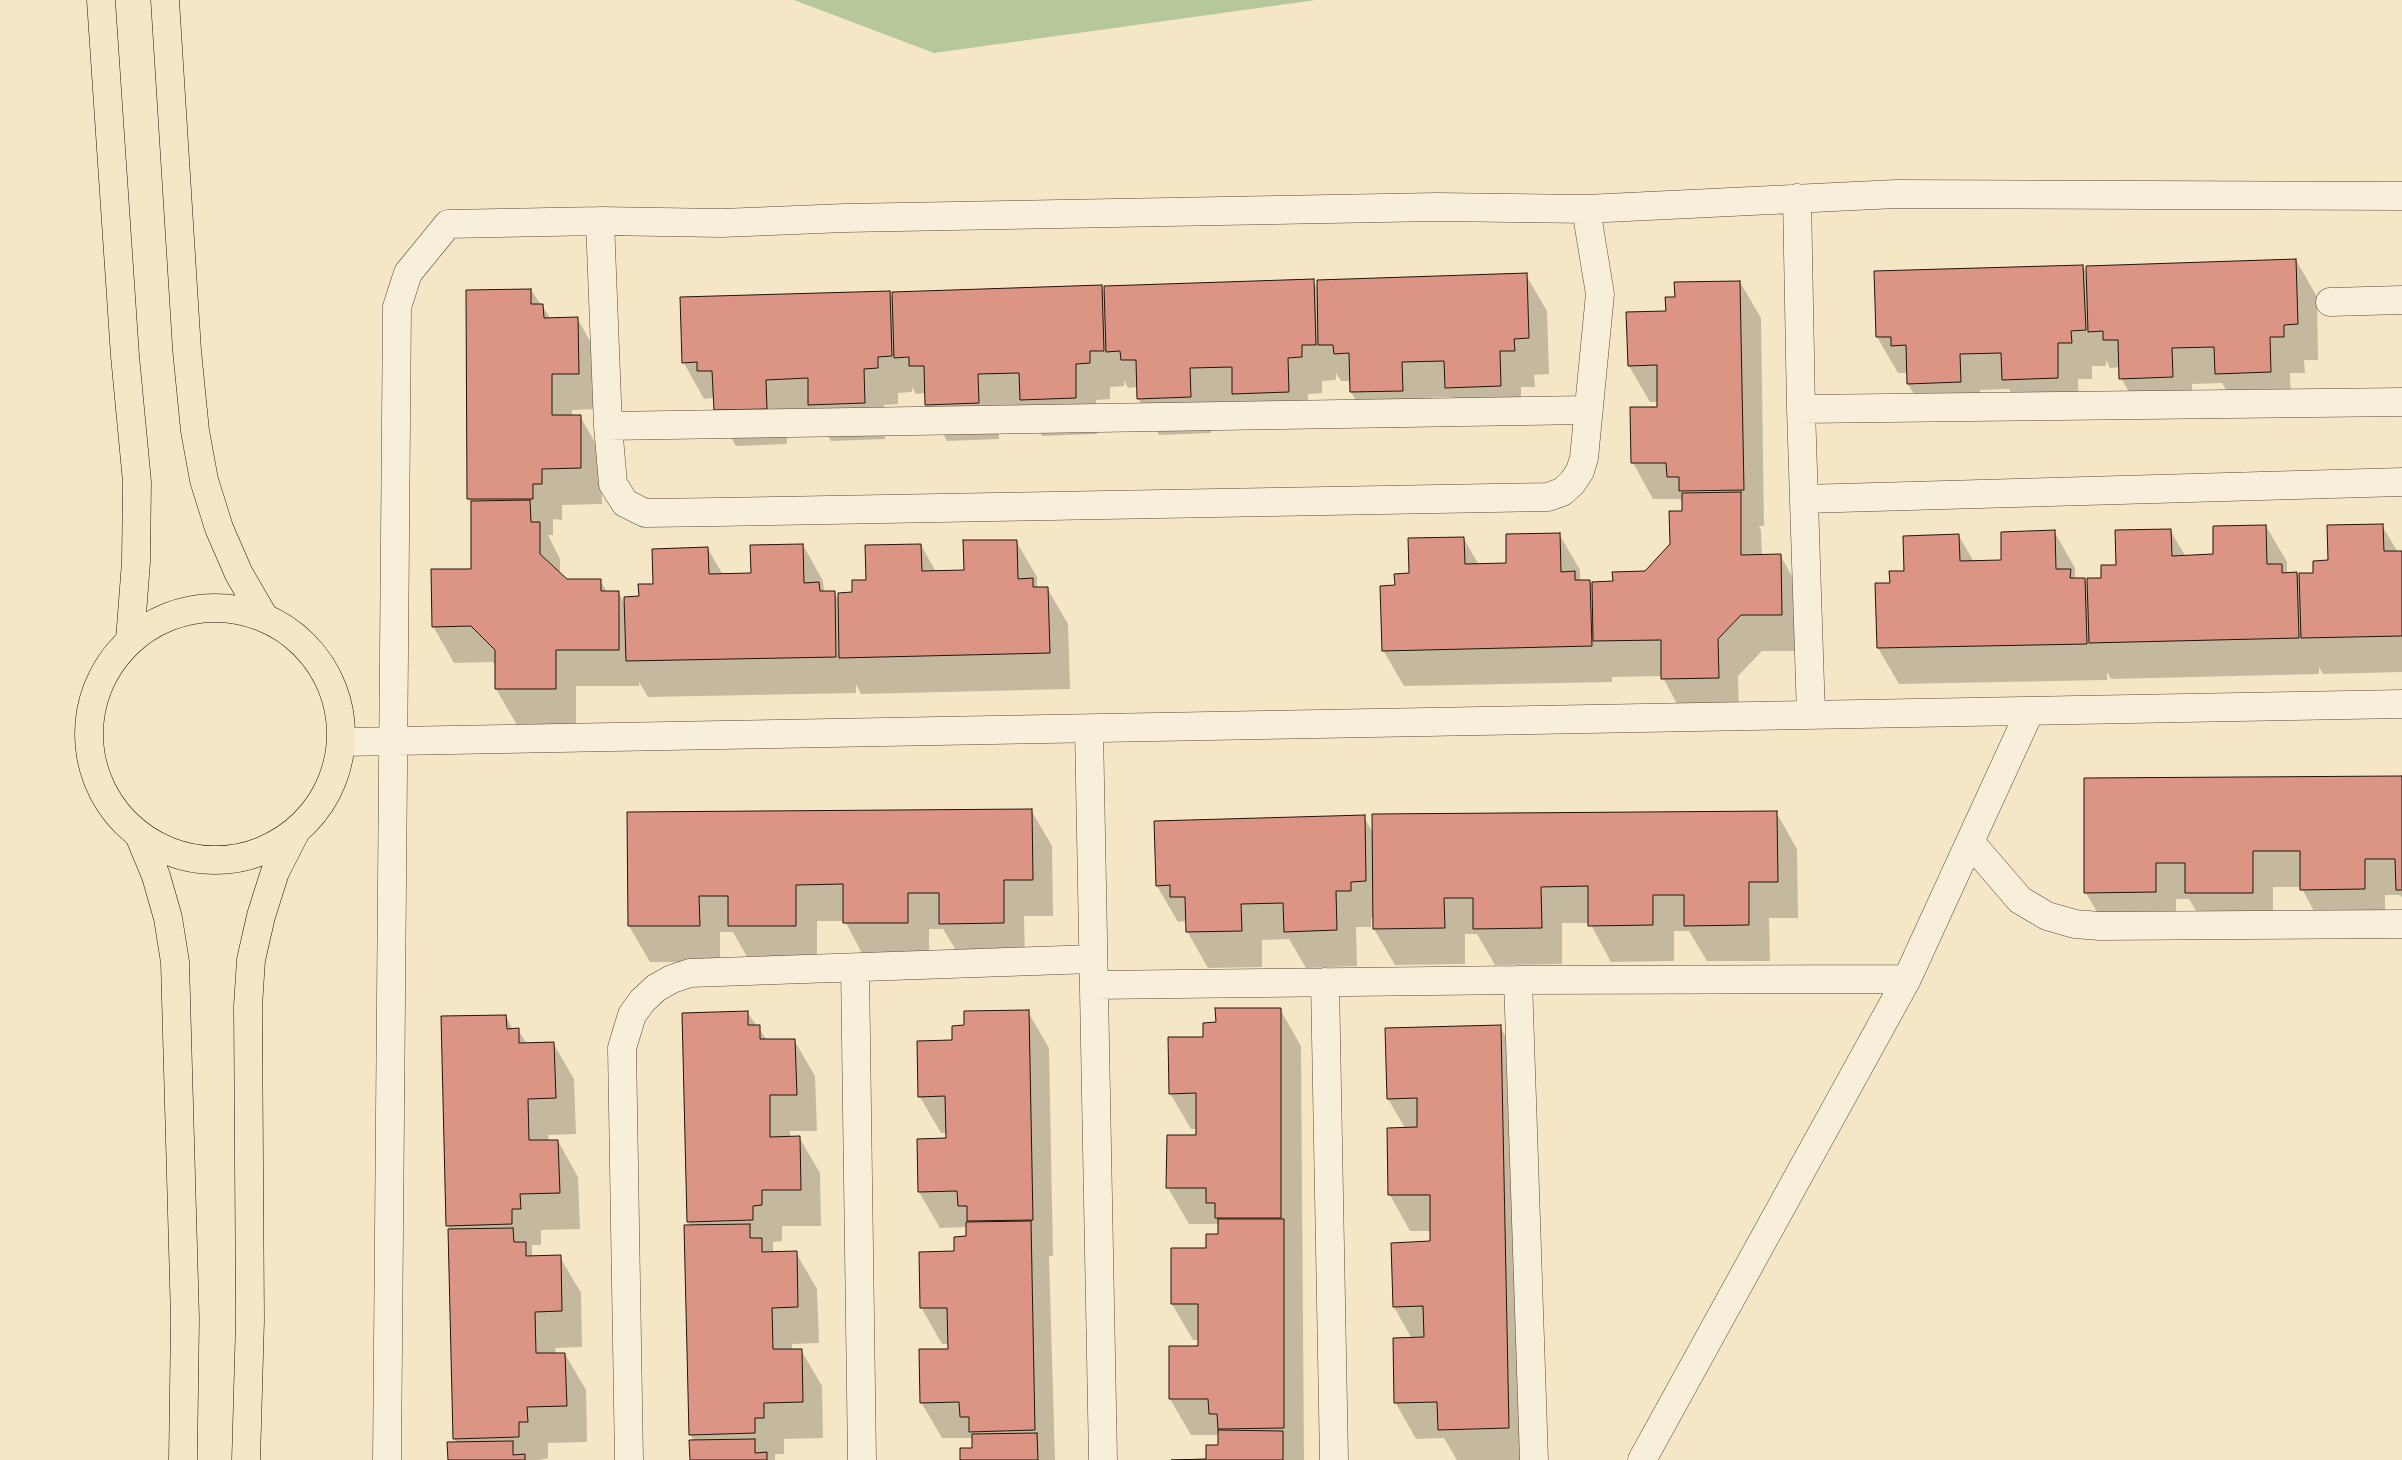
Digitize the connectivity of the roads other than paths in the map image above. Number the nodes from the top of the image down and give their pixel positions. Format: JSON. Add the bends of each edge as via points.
{"nodes":[{"id":1,"x":101,"y":0,"type":"edge"},
{"id":2,"x":165,"y":0,"type":"edge"},
{"id":3,"x":2402,"y":196,"type":"edge"},
{"id":4,"x":1797,"y":198,"type":"junction"},
{"id":5,"x":1586,"y":209,"type":"junction"},
{"id":6,"x":600,"y":221,"type":"junction"},
{"id":7,"x":2402,"y":300,"type":"edge"},
{"id":8,"x":2330,"y":302,"type":"dead end"},
{"id":9,"x":2402,"y":402,"type":"edge"},
{"id":10,"x":1801,"y":409,"type":"junction"},
{"id":11,"x":1587,"y":410,"type":"junction"},
{"id":12,"x":608,"y":426,"type":"junction"},
{"id":13,"x":2402,"y":482,"type":"edge"},
{"id":14,"x":1804,"y":499,"type":"junction"},
{"id":15,"x":264,"y":617,"type":"junction"},
{"id":16,"x":130,"y":640,"type":"junction"},
{"id":17,"x":2402,"y":704,"type":"edge"},
{"id":18,"x":2030,"y":711,"type":"junction"},
{"id":19,"x":1811,"y":715,"type":"junction"},
{"id":20,"x":1089,"y":729,"type":"junction"},
{"id":21,"x":393,"y":741,"type":"junction"},
{"id":22,"x":342,"y":742,"type":"junction"},
{"id":23,"x":296,"y":831,"type":"junction"},
{"id":24,"x":139,"y":835,"type":"junction"},
{"id":25,"x":1971,"y":843,"type":"junction"},
{"id":26,"x":2402,"y":924,"type":"edge"},
{"id":27,"x":855,"y":968,"type":"junction"},
{"id":28,"x":1093,"y":972,"type":"junction"},
{"id":29,"x":1907,"y":979,"type":"junction"},
{"id":30,"x":1518,"y":980,"type":"junction"},
{"id":31,"x":1326,"y":982,"type":"junction"},
{"id":32,"x":183,"y":1460,"type":"edge"},
{"id":33,"x":246,"y":1460,"type":"edge"},
{"id":34,"x":387,"y":1460,"type":"edge"},
{"id":35,"x":628,"y":1460,"type":"edge"},
{"id":36,"x":862,"y":1460,"type":"edge"},
{"id":37,"x":1103,"y":1460,"type":"edge"},
{"id":38,"x":1334,"y":1460,"type":"edge"},
{"id":39,"x":1534,"y":1460,"type":"edge"},
{"id":40,"x":1642,"y":1460,"type":"edge"}],
"edges":[{"from":1,"to":16,"type":"main road","via":[[137,482]]},
{"from":2,"to":15,"type":"main road","via":[[195,431],[204,480],[218,528]]},
{"from":3,"to":4,"type":"street","via":[[1896,194]]},
{"from":4,"to":5,"type":"street"},
{"from":4,"to":10,"type":"street"},
{"from":5,"to":6,"type":"street","via":[[1437,207],[722,222]]},
{"from":5,"to":11,"type":"street","via":[[1600,294]]},
{"from":6,"to":12,"type":"street"},
{"from":6,"to":21,"type":"street","via":[[448,224],[408,273],[397,308]]},
{"from":7,"to":8,"type":"street"},
{"from":9,"to":10,"type":"street"},
{"from":10,"to":14,"type":"street"},
{"from":11,"to":12,"type":"street"},
{"from":11,"to":12,"type":"street","via":[[1580,471],[1562,492],[1548,497],[728,512],[645,513],[625,503],[613,484]]},
{"from":13,"to":14,"type":"street"},
{"from":14,"to":19,"type":"street"},
{"from":15,"to":16,"type":"main road","via":[[230,608],[194,609],[160,620]]},
{"from":15,"to":22,"type":"main road","via":[[284,627],[317,658],[337,698]]},
{"from":16,"to":24,"type":"main road","via":[[115,656],[100,682],[89,717],[88,740],[91,762],[105,796],[122,820]]},
{"from":17,"to":18,"type":"street"},
{"from":18,"to":19,"type":"street"},
{"from":18,"to":25,"type":"street"},
{"from":19,"to":20,"type":"street"},
{"from":20,"to":21,"type":"street"},
{"from":20,"to":28,"type":"street"},
{"from":21,"to":22,"type":"street"},
{"from":21,"to":34,"type":"street"},
{"from":22,"to":23,"type":"main road","via":[[332,782],[319,806]]},
{"from":23,"to":24,"type":"main road","via":[[254,854],[230,860],[182,856]]},
{"from":23,"to":33,"type":"main road","via":[[275,872],[260,916],[251,960],[248,1006],[250,1320]]},
{"from":24,"to":32,"type":"main road","via":[[166,909],[175,962],[185,1319]]},
{"from":25,"to":26,"type":"street","via":[[2020,900],[2047,916],[2075,924]]},
{"from":25,"to":29,"type":"street"},
{"from":27,"to":28,"type":"street"},
{"from":27,"to":35,"type":"street","via":[[690,972],[656,988],[632,1015],[622,1048]]},
{"from":27,"to":36,"type":"street"},
{"from":28,"to":31,"type":"street"},
{"from":28,"to":37,"type":"street"},
{"from":29,"to":30,"type":"street"},
{"from":29,"to":40,"type":"street"},
{"from":30,"to":31,"type":"street"},
{"from":30,"to":39,"type":"street"},
{"from":31,"to":38,"type":"street"}]}
